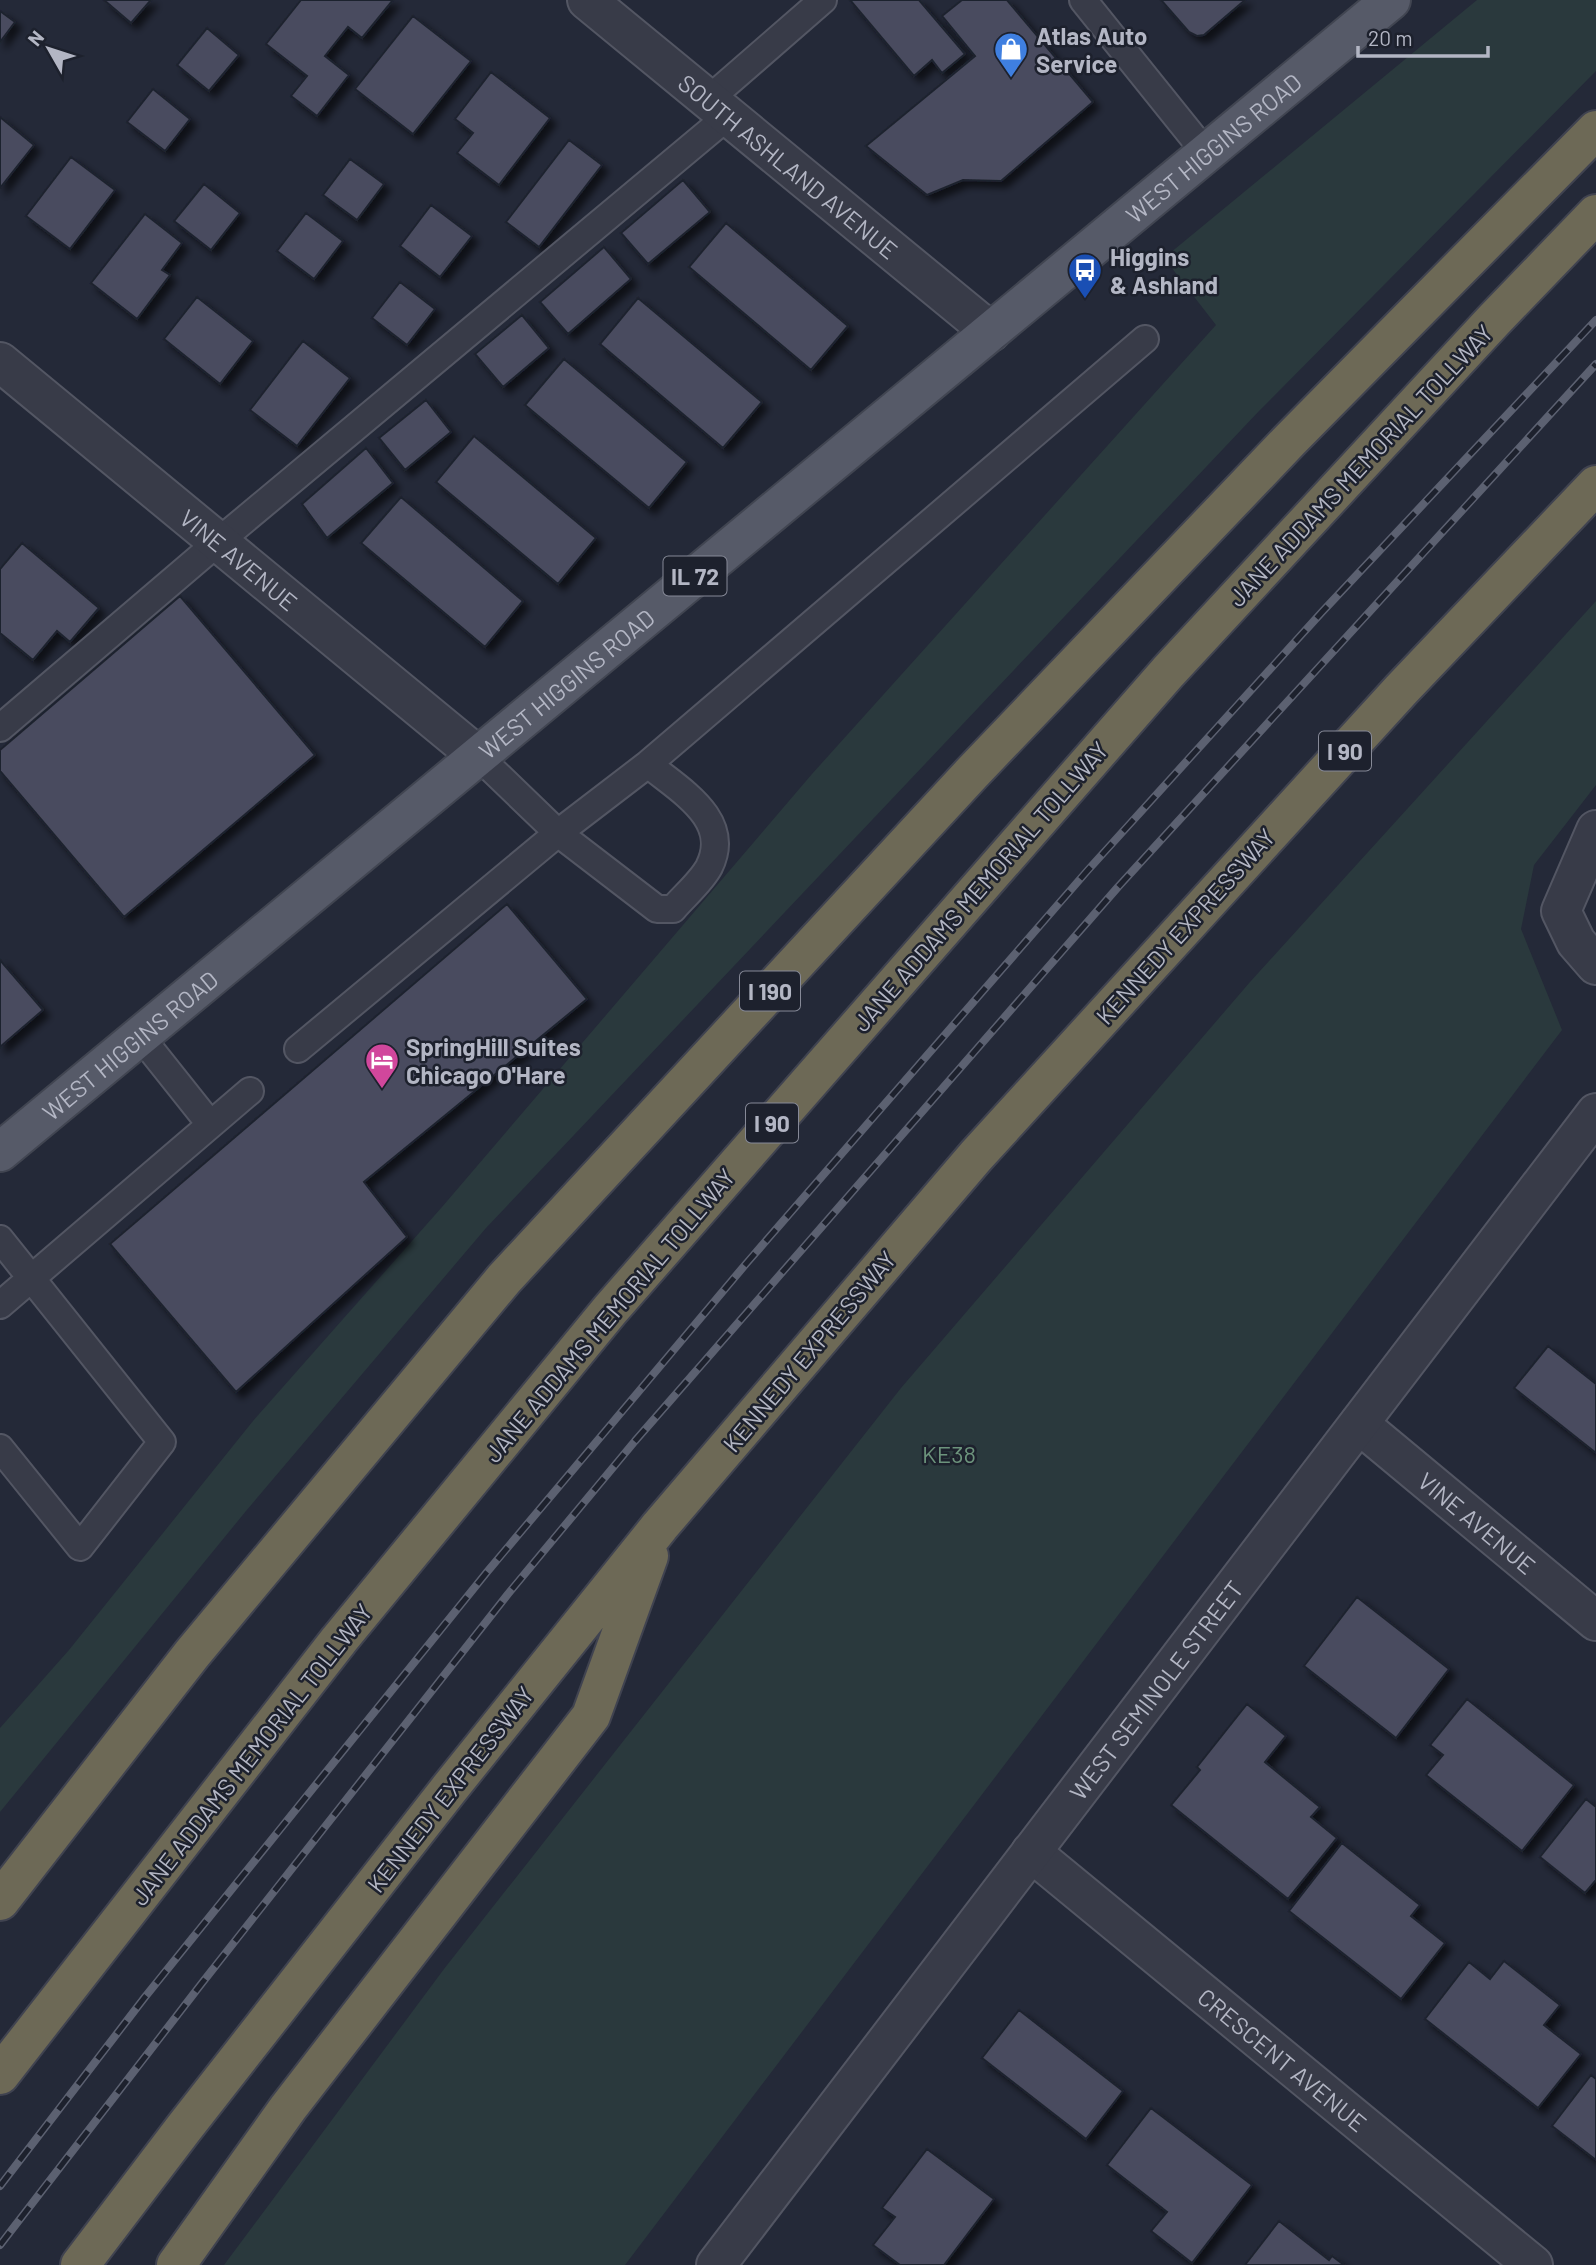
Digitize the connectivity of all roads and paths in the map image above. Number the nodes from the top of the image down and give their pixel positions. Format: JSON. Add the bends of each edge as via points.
{"nodes":[{"id":1,"x":587,"y":0,"type":"edge"},
{"id":2,"x":823,"y":0,"type":"edge"},
{"id":3,"x":1083,"y":0,"type":"edge"},
{"id":4,"x":1391,"y":0,"type":"edge"},
{"id":5,"x":718,"y":108,"type":"junction"},
{"id":6,"x":1596,"y":130,"type":"edge"},
{"id":7,"x":1205,"y":152,"type":"junction"},
{"id":8,"x":1596,"y":214,"type":"edge"},
{"id":9,"x":991,"y":332,"type":"junction"},
{"id":10,"x":1145,"y":339,"type":"dead end"},
{"id":11,"x":0,"y":362,"type":"edge"},
{"id":12,"x":1596,"y":485,"type":"edge"},
{"id":13,"x":218,"y":542,"type":"junction"},
{"id":14,"x":0,"y":728,"type":"edge"},
{"id":15,"x":478,"y":756,"type":"junction"},
{"id":16,"x":648,"y":764,"type":"junction"},
{"id":17,"x":1595,"y":832,"type":"edge"},
{"id":18,"x":558,"y":833,"type":"junction"},
{"id":19,"x":1596,"y":965,"type":"edge"},
{"id":20,"x":140,"y":1037,"type":"junction"},
{"id":21,"x":298,"y":1049,"type":"dead end"},
{"id":22,"x":250,"y":1091,"type":"dead end"},
{"id":23,"x":1596,"y":1113,"type":"edge"},
{"id":24,"x":211,"y":1124,"type":"junction"},
{"id":25,"x":0,"y":1152,"type":"edge"},
{"id":26,"x":0,"y":1239,"type":"edge"},
{"id":27,"x":30,"y":1279,"type":"junction"},
{"id":28,"x":0,"y":1305,"type":"edge"},
{"id":29,"x":1359,"y":1424,"type":"junction"},
{"id":30,"x":0,"y":1448,"type":"edge"},
{"id":31,"x":660,"y":1526,"type":"junction"},
{"id":32,"x":1596,"y":1620,"type":"edge"},
{"id":33,"x":1031,"y":1852,"type":"junction"},
{"id":34,"x":0,"y":1901,"type":"edge"},
{"id":35,"x":0,"y":2075,"type":"edge"},
{"id":36,"x":80,"y":2265,"type":"edge"},
{"id":37,"x":176,"y":2265,"type":"edge"},
{"id":38,"x":716,"y":2265,"type":"edge"},
{"id":39,"x":1533,"y":2265,"type":"edge"}],
"edges":[{"from":1,"to":5,"type":"street","name":"SOUTH ASHLAND AVENUE"},
{"from":2,"to":5,"type":"lane"},
{"from":3,"to":7,"type":"lane"},
{"from":4,"to":7,"type":"main road","name":"WEST HIGGINS ROAD","number":"IL 72"},
{"from":5,"to":9,"type":"street","name":"SOUTH ASHLAND AVENUE"},
{"from":5,"to":13,"type":"lane"},
{"from":6,"to":34,"type":"highway","number":"I 190","via":[[1289,440],[971,774],[504,1279],[192,1654]]},
{"from":7,"to":9,"type":"main road","name":"WEST HIGGINS ROAD","number":"IL 72"},
{"from":8,"to":35,"type":"highway","name":"JANE ADDAMS MEMORIAL TOLLWAY","number":"I 90","via":[[1168,671],[610,1310],[339,1640]]},
{"from":9,"to":15,"type":"main road","name":"WEST HIGGINS ROAD","number":"IL 72"},
{"from":10,"to":16,"type":"lane"},
{"from":11,"to":13,"type":"street","name":"VINE AVENUE"},
{"from":12,"to":31,"type":"highway","name":"KENNEDY EXPRESSWAY","number":"I 90","via":[[1401,690],[975,1156]]},
{"from":13,"to":14,"type":"lane"},
{"from":13,"to":15,"type":"street","name":"VINE AVENUE"},
{"from":15,"to":18,"type":"lane"},
{"from":15,"to":20,"type":"main road","name":"WEST HIGGINS ROAD","number":"IL 72"},
{"from":16,"to":18,"type":"lane"},
{"from":16,"to":18,"type":"lane","via":[[703,810],[712,825],[715,845],[708,868],[673,909],[657,909]]},
{"from":17,"to":19,"type":"street","via":[[1561,911],[1576,942]]},
{"from":18,"to":21,"type":"lane"},
{"from":20,"to":24,"type":"lane"},
{"from":20,"to":25,"type":"main road","name":"WEST HIGGINS ROAD","number":"IL 72"},
{"from":22,"to":24,"type":"lane"},
{"from":23,"to":29,"type":"street","name":"WEST SEMINOLE STREET"},
{"from":24,"to":27,"type":"lane"},
{"from":26,"to":27,"type":"lane"},
{"from":27,"to":28,"type":"lane"},
{"from":27,"to":30,"type":"lane","via":[[162,1442],[80,1547]]},
{"from":29,"to":32,"type":"street","name":"VINE AVENUE"},
{"from":29,"to":33,"type":"street","name":"WEST SEMINOLE STREET"},
{"from":31,"to":36,"type":"highway","name":"KENNEDY EXPRESSWAY","number":"I 90","via":[[449,1789]]},
{"from":31,"to":37,"type":"highway","via":[[591,1716],[288,2108]]},
{"from":33,"to":38,"type":"street","name":"WEST SEMINOLE STREET"},
{"from":33,"to":39,"type":"street","name":"CRESCENT AVENUE"}]}
